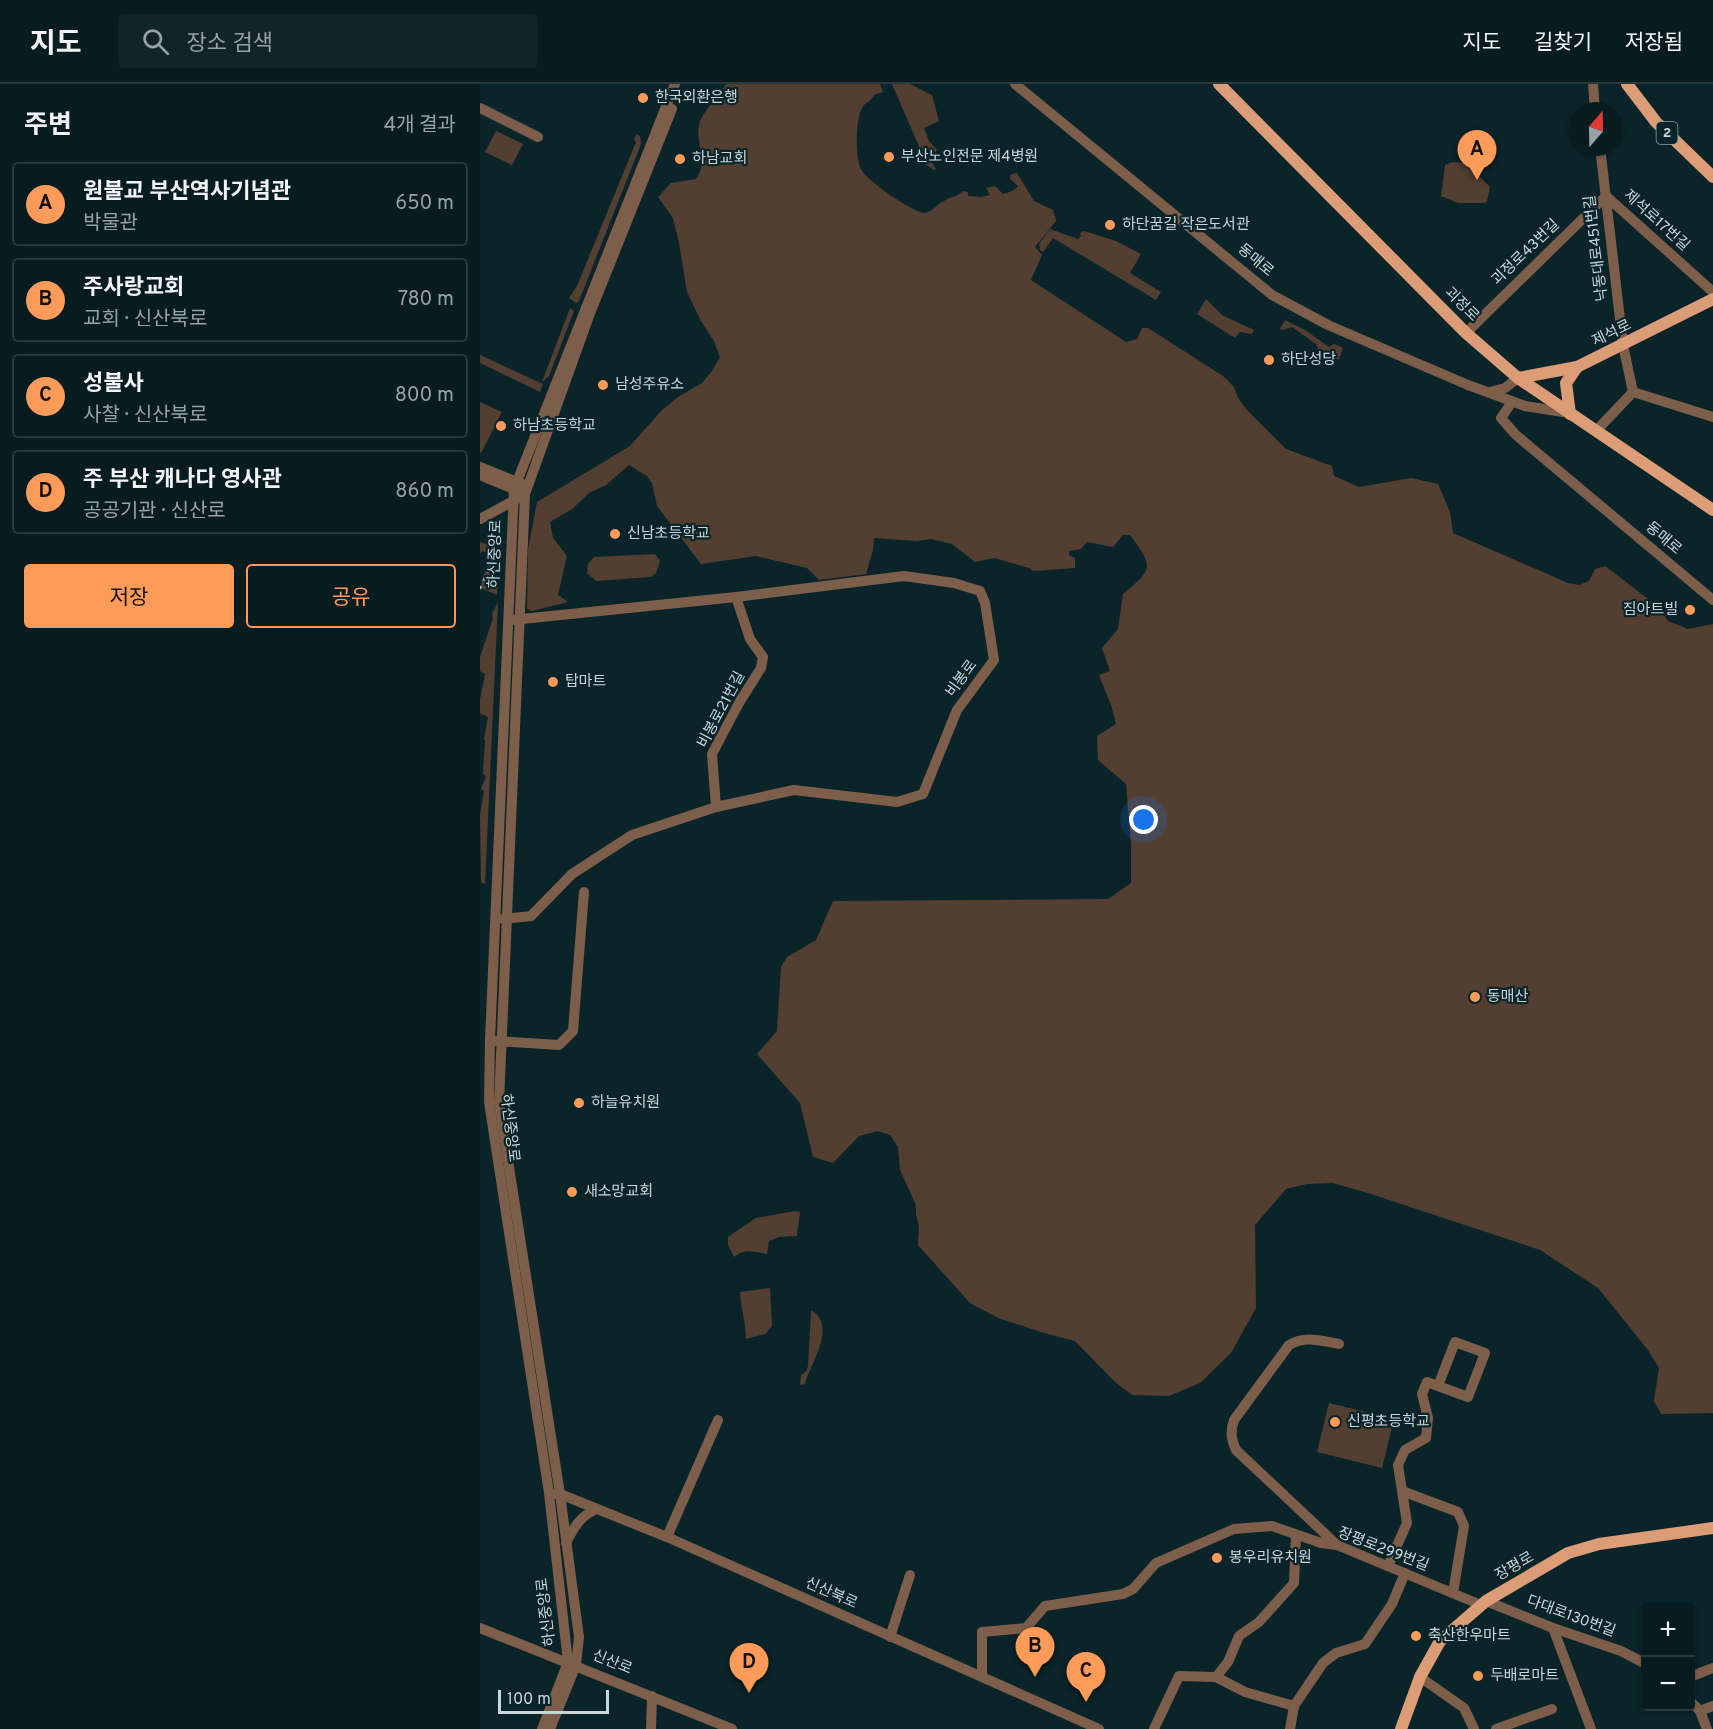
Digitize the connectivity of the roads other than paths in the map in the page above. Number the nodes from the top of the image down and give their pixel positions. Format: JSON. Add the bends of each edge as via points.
{"nodes":[{"id":1,"x":675,"y":84,"type":"edge"},
{"id":2,"x":682,"y":84,"type":"edge"},
{"id":3,"x":1015,"y":84,"type":"edge"},
{"id":4,"x":1219,"y":84,"type":"edge"},
{"id":5,"x":1593,"y":84,"type":"edge"},
{"id":6,"x":1627,"y":84,"type":"edge"},
{"id":7,"x":1594,"y":102,"type":"edge"},
{"id":8,"x":480,"y":108,"type":"edge"},
{"id":9,"x":663,"y":123,"type":"junction"},
{"id":10,"x":538,"y":137,"type":"dead end"},
{"id":11,"x":1601,"y":156,"type":"edge"},
{"id":12,"x":1713,"y":177,"type":"edge"},
{"id":13,"x":1606,"y":196,"type":"junction"},
{"id":14,"x":1713,"y":292,"type":"edge"},
{"id":15,"x":1713,"y":299,"type":"edge"},
{"id":16,"x":1466,"y":333,"type":"junction"},
{"id":17,"x":1623,"y":345,"type":"junction"},
{"id":18,"x":1577,"y":367,"type":"junction"},
{"id":19,"x":1518,"y":378,"type":"junction"},
{"id":20,"x":1490,"y":392,"type":"junction"},
{"id":21,"x":1634,"y":392,"type":"junction"},
{"id":22,"x":1512,"y":402,"type":"junction"},
{"id":23,"x":1570,"y":414,"type":"junction"},
{"id":24,"x":1713,"y":417,"type":"edge"},
{"id":25,"x":544,"y":425,"type":"junction"},
{"id":26,"x":1597,"y":430,"type":"junction"},
{"id":27,"x":481,"y":475,"type":"edge"},
{"id":28,"x":515,"y":485,"type":"junction"},
{"id":29,"x":526,"y":490,"type":"junction"},
{"id":30,"x":513,"y":501,"type":"junction"},
{"id":31,"x":1713,"y":510,"type":"edge"},
{"id":32,"x":480,"y":512,"type":"edge"},
{"id":33,"x":480,"y":519,"type":"edge"},
{"id":34,"x":736,"y":597,"type":"junction"},
{"id":35,"x":1713,"y":600,"type":"edge"},
{"id":36,"x":513,"y":620,"type":"junction"},
{"id":37,"x":716,"y":807,"type":"junction"},
{"id":38,"x":584,"y":892,"type":"dead end"},
{"id":39,"x":495,"y":919,"type":"junction"},
{"id":40,"x":508,"y":919,"type":"junction"},
{"id":41,"x":490,"y":1040,"type":"junction"},
{"id":42,"x":503,"y":1042,"type":"junction"},
{"id":43,"x":494,"y":1102,"type":"junction"},
{"id":44,"x":1339,"y":1344,"type":"dead end"},
{"id":45,"x":1438,"y":1386,"type":"junction"},
{"id":46,"x":718,"y":1419,"type":"dead end"},
{"id":47,"x":1402,"y":1491,"type":"junction"},
{"id":48,"x":554,"y":1494,"type":"junction"},
{"id":49,"x":597,"y":1509,"type":"junction"},
{"id":50,"x":1713,"y":1528,"type":"edge"},
{"id":51,"x":1296,"y":1535,"type":"junction"},
{"id":52,"x":667,"y":1537,"type":"junction"},
{"id":53,"x":566,"y":1544,"type":"junction"},
{"id":54,"x":1337,"y":1545,"type":"junction"},
{"id":55,"x":1388,"y":1566,"type":"junction"},
{"id":56,"x":1405,"y":1573,"type":"junction"},
{"id":57,"x":910,"y":1575,"type":"dead end"},
{"id":58,"x":1453,"y":1593,"type":"junction"},
{"id":59,"x":1484,"y":1603,"type":"junction"},
{"id":60,"x":480,"y":1628,"type":"edge"},
{"id":61,"x":1553,"y":1628,"type":"junction"},
{"id":62,"x":890,"y":1637,"type":"junction"},
{"id":63,"x":1641,"y":1661,"type":"edge"},
{"id":64,"x":572,"y":1663,"type":"junction"},
{"id":65,"x":1713,"y":1668,"type":"edge"},
{"id":66,"x":1695,"y":1675,"type":"edge"},
{"id":67,"x":981,"y":1677,"type":"junction"},
{"id":68,"x":1216,"y":1677,"type":"junction"},
{"id":69,"x":1420,"y":1677,"type":"junction"},
{"id":70,"x":652,"y":1696,"type":"junction"},
{"id":71,"x":1294,"y":1706,"type":"junction"},
{"id":72,"x":1695,"y":1706,"type":"edge"},
{"id":73,"x":1713,"y":1706,"type":"edge"},
{"id":74,"x":1552,"y":1709,"type":"dead end"},
{"id":75,"x":1700,"y":1711,"type":"junction"},
{"id":76,"x":542,"y":1729,"type":"edge"},
{"id":77,"x":550,"y":1729,"type":"edge"},
{"id":78,"x":651,"y":1729,"type":"edge"},
{"id":79,"x":732,"y":1729,"type":"edge"},
{"id":80,"x":1099,"y":1729,"type":"edge"},
{"id":81,"x":1154,"y":1729,"type":"edge"},
{"id":82,"x":1290,"y":1729,"type":"edge"},
{"id":83,"x":1401,"y":1729,"type":"edge"},
{"id":84,"x":1474,"y":1729,"type":"edge"},
{"id":85,"x":1496,"y":1729,"type":"edge"},
{"id":86,"x":1591,"y":1729,"type":"edge"},
{"id":87,"x":1707,"y":1729,"type":"edge"}],
"edges":[{"from":1,"to":9,"type":"street","name":"하신중앙로"},
{"from":2,"to":9,"type":"street","name":"하신중앙로"},
{"from":3,"to":20,"type":"street","name":"동매로","via":[[1272,296],[1379,348]]},
{"from":4,"to":16,"type":"main road","name":"괴정로"},
{"from":5,"to":7,"type":"street"},
{"from":6,"to":12,"type":"main road","number":"2","via":[[1656,122]]},
{"from":8,"to":10,"type":"street"},
{"from":9,"to":25,"type":"street","name":"하신중앙로"},
{"from":11,"to":13,"type":"street","name":"낙동대로451번길"},
{"from":13,"to":14,"type":"street","name":"제석로17번길"},
{"from":13,"to":16,"type":"street","name":"괴정로43번길"},
{"from":13,"to":17,"type":"street","name":"낙동대로451번길"},
{"from":15,"to":17,"type":"main road","name":"제석로"},
{"from":16,"to":19,"type":"main road","name":"괴정로"},
{"from":17,"to":18,"type":"main road","name":"제석로"},
{"from":17,"to":21,"type":"street","name":"낙동대로451번길"},
{"from":18,"to":19,"type":"main road","name":"제석로"},
{"from":18,"to":23,"type":"main road","via":[[1566,383]]},
{"from":19,"to":20,"type":"street","via":[[1505,388]]},
{"from":19,"to":23,"type":"main road","name":"괴정로"},
{"from":20,"to":22,"type":"street","name":"동매로"},
{"from":21,"to":24,"type":"street"},
{"from":21,"to":26,"type":"street"},
{"from":22,"to":23,"type":"street","name":"동매로"},
{"from":22,"to":35,"type":"street","name":"동매로","via":[[1501,418],[1516,435]]},
{"from":23,"to":26,"type":"main road","name":"괴정로"},
{"from":25,"to":28,"type":"street","name":"하신중앙로"},
{"from":25,"to":29,"type":"street","name":"하신중앙로"},
{"from":26,"to":31,"type":"main road","name":"괴정로"},
{"from":27,"to":28,"type":"street"},
{"from":28,"to":29,"type":"street"},
{"from":28,"to":30,"type":"street","name":"하신중앙로"},
{"from":28,"to":32,"type":"street","via":[[503,500]]},
{"from":29,"to":30,"type":"street"},
{"from":29,"to":36,"type":"street","name":"하신중앙로"},
{"from":30,"to":33,"type":"street"},
{"from":30,"to":36,"type":"street","name":"하신중앙로"},
{"from":34,"to":36,"type":"street","name":"비봉로"},
{"from":34,"to":37,"type":"street","name":"비봉로21번길","via":[[750,639],[763,657],[761,668],[712,754]]},
{"from":34,"to":37,"type":"street","name":"비봉로","via":[[904,576],[954,583],[980,591],[994,660],[957,710],[923,794],[897,802],[795,790]]},
{"from":36,"to":39,"type":"street","name":"하신중앙로"},
{"from":36,"to":40,"type":"street"},
{"from":37,"to":40,"type":"street","name":"비봉로","via":[[632,835],[572,874],[531,916]]},
{"from":38,"to":42,"type":"street","via":[[573,1031],[559,1045]]},
{"from":39,"to":40,"type":"street","name":"비봉로"},
{"from":39,"to":41,"type":"street","name":"하신중앙로"},
{"from":40,"to":42,"type":"street"},
{"from":41,"to":42,"type":"street"},
{"from":41,"to":43,"type":"street","name":"하신중앙로"},
{"from":42,"to":43,"type":"street"},
{"from":43,"to":48,"type":"street"},
{"from":44,"to":54,"type":"street","via":[[1307,1338],[1289,1345],[1230,1430],[1236,1450]]},
{"from":45,"to":45,"type":"street","via":[[1455,1342],[1485,1353],[1468,1397]]},
{"from":45,"to":47,"type":"street","via":[[1427,1382],[1422,1394],[1428,1418],[1426,1438],[1405,1450],[1398,1465]]},
{"from":46,"to":52,"type":"street"},
{"from":47,"to":55,"type":"street","via":[[1407,1523]]},
{"from":47,"to":58,"type":"street","via":[[1458,1512],[1464,1526]]},
{"from":48,"to":49,"type":"street","name":"신산북로"},
{"from":48,"to":53,"type":"street"},
{"from":48,"to":64,"type":"street","name":"하신중앙로"},
{"from":49,"to":52,"type":"street","name":"신산북로"},
{"from":49,"to":53,"type":"street","via":[[575,1525]]},
{"from":50,"to":59,"type":"main road","name":"장평로","via":[[1599,1544],[1568,1553]]},
{"from":51,"to":54,"type":"street","name":"장평로299번길"},
{"from":51,"to":67,"type":"street","name":"장평로299번길","via":[[1272,1526],[1234,1529],[1156,1563],[1133,1589],[1123,1594],[1045,1606],[1026,1628],[982,1632]]},
{"from":51,"to":68,"type":"street","via":[[1294,1582],[1259,1622],[1239,1636],[1228,1662]]},
{"from":52,"to":62,"type":"street","name":"신산북로"},
{"from":53,"to":64,"type":"street","via":[[579,1637]]},
{"from":54,"to":55,"type":"street","name":"장평로299번길"},
{"from":55,"to":56,"type":"street","name":"장평로299번길"},
{"from":56,"to":58,"type":"street","name":"장평로299번길"},
{"from":56,"to":71,"type":"street","via":[[1392,1604],[1365,1644],[1336,1653],[1323,1663]]},
{"from":57,"to":62,"type":"street"},
{"from":58,"to":59,"type":"street","name":"장평로299번길"},
{"from":59,"to":61,"type":"street","name":"다대로130번길"},
{"from":59,"to":69,"type":"main road","name":"장평로","via":[[1440,1641]]},
{"from":60,"to":64,"type":"street","name":"신산로"},
{"from":61,"to":63,"type":"street","name":"다대로130번길"},
{"from":61,"to":86,"type":"street"},
{"from":62,"to":67,"type":"street","name":"신산북로"},
{"from":64,"to":70,"type":"street","name":"신산로"},
{"from":64,"to":76,"type":"street"},
{"from":64,"to":77,"type":"street"},
{"from":65,"to":66,"type":"street"},
{"from":67,"to":80,"type":"street","name":"신산북로"},
{"from":68,"to":71,"type":"street","via":[[1245,1692]]},
{"from":68,"to":81,"type":"street","via":[[1179,1676]]},
{"from":69,"to":83,"type":"main road","name":"장평로"},
{"from":69,"to":84,"type":"street","via":[[1464,1708]]},
{"from":70,"to":78,"type":"street"},
{"from":70,"to":79,"type":"street","name":"신산로"},
{"from":71,"to":82,"type":"street"},
{"from":72,"to":75,"type":"street"},
{"from":73,"to":75,"type":"street"},
{"from":74,"to":85,"type":"street"},
{"from":75,"to":87,"type":"street"}]}
